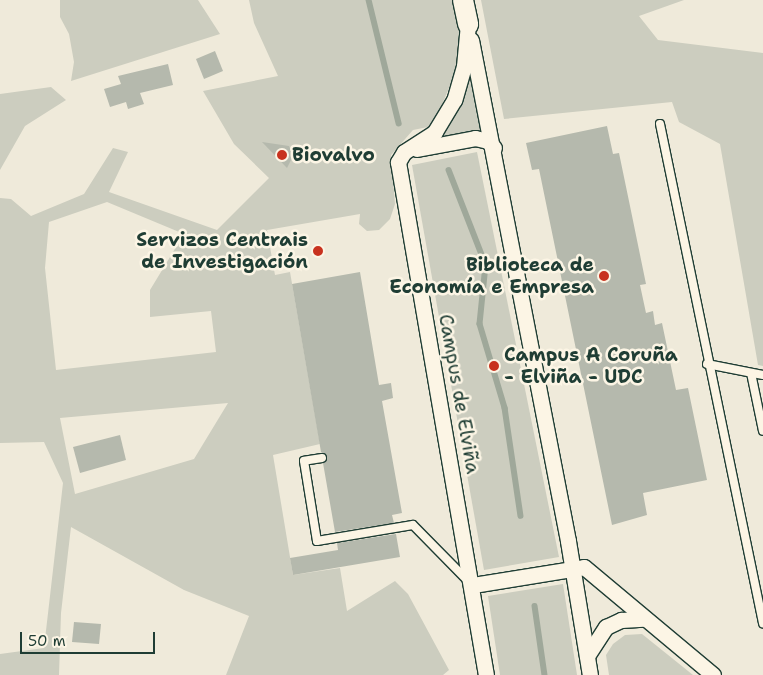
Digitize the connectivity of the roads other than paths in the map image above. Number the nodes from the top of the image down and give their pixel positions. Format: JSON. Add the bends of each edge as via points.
{"nodes":[{"id":1,"x":463,"y":0,"type":"edge"},
{"id":2,"x":468,"y":24,"type":"junction"},
{"id":3,"x":660,"y":124,"type":"dead end"},
{"id":4,"x":494,"y":148,"type":"junction"},
{"id":5,"x":404,"y":152,"type":"junction"},
{"id":6,"x":707,"y":364,"type":"junction"},
{"id":7,"x":751,"y":373,"type":"junction"},
{"id":8,"x":763,"y":375,"type":"edge"},
{"id":9,"x":763,"y":431,"type":"edge"},
{"id":10,"x":322,"y":458,"type":"dead end"},
{"id":11,"x":573,"y":568,"type":"junction"},
{"id":12,"x":473,"y":585,"type":"junction"},
{"id":13,"x":644,"y":619,"type":"junction"},
{"id":14,"x":763,"y":623,"type":"edge"},
{"id":15,"x":586,"y":656,"type":"junction"},
{"id":16,"x":486,"y":675,"type":"edge"},
{"id":17,"x":590,"y":675,"type":"edge"},
{"id":18,"x":712,"y":675,"type":"edge"}],
"edges":[{"from":1,"to":2,"type":"street"},
{"from":2,"to":4,"type":"street"},
{"from":2,"to":5,"type":"street","via":[[464,66],[454,100],[435,132]]},
{"from":3,"to":6,"type":"lane"},
{"from":4,"to":5,"type":"street","via":[[488,141],[475,138]]},
{"from":4,"to":11,"type":"street"},
{"from":5,"to":12,"type":"street","name":"Campus de Elviña","via":[[398,162]]},
{"from":6,"to":7,"type":"lane"},
{"from":6,"to":14,"type":"lane"},
{"from":7,"to":8,"type":"lane"},
{"from":7,"to":9,"type":"lane"},
{"from":10,"to":12,"type":"lane","via":[[304,462],[317,541],[413,525]]},
{"from":11,"to":12,"type":"street"},
{"from":11,"to":13,"type":"street","via":[[584,567]]},
{"from":11,"to":15,"type":"street"},
{"from":12,"to":16,"type":"street","name":"Campus de Elviña"},
{"from":13,"to":15,"type":"street","via":[[621,620],[606,627]]},
{"from":13,"to":18,"type":"street"},
{"from":15,"to":17,"type":"street"}]}
